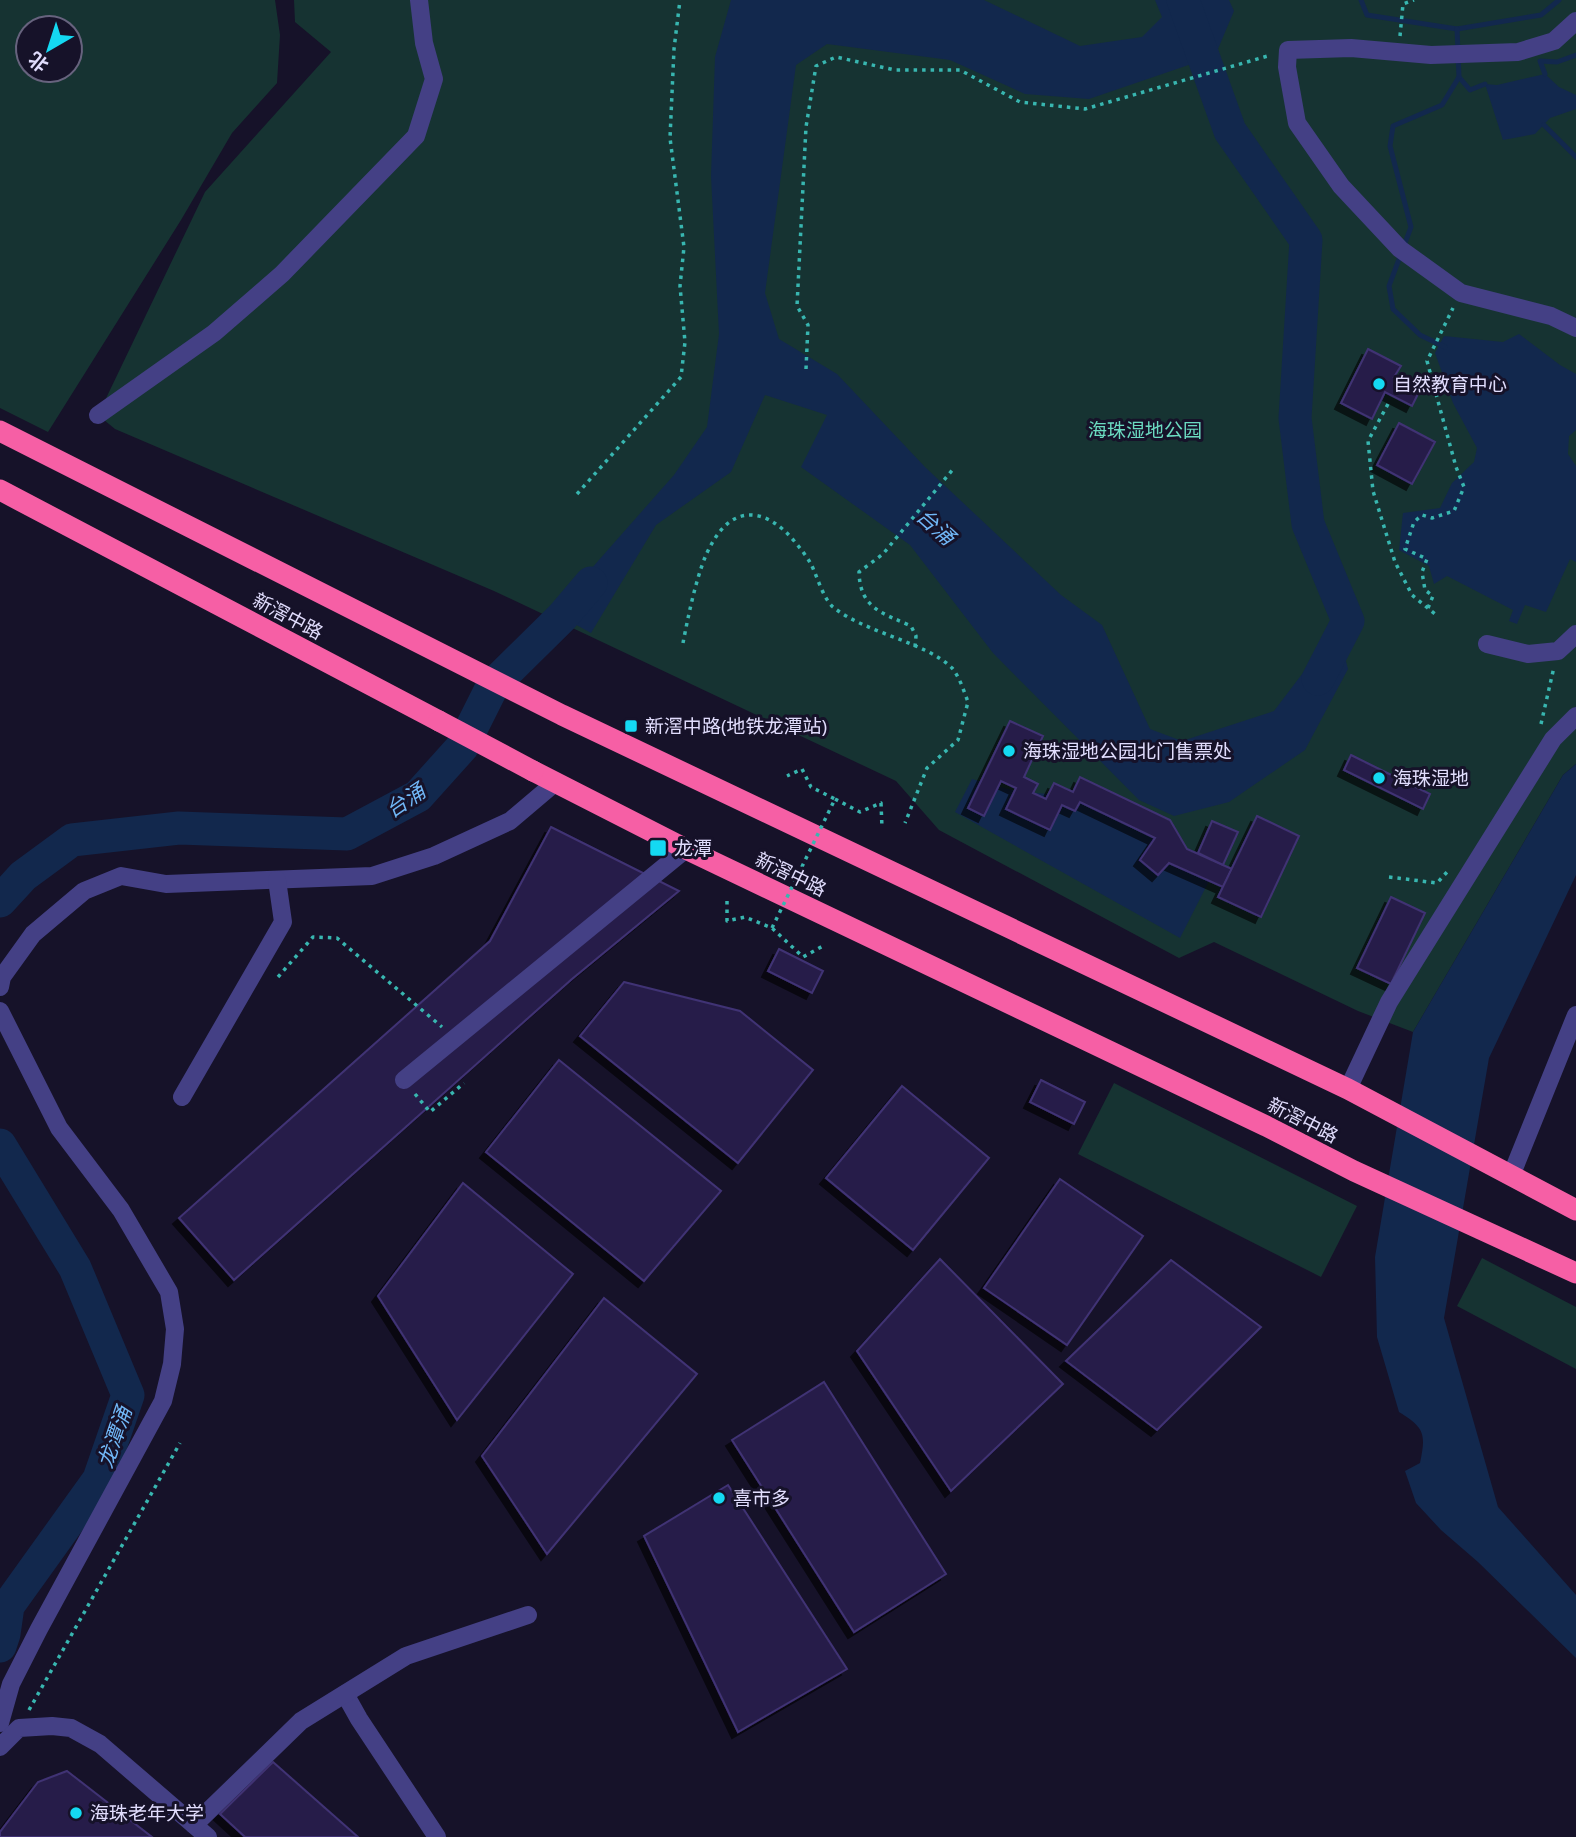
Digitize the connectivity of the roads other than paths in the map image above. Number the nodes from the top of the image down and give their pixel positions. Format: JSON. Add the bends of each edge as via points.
{"nodes":[{"id":1,"x":419,"y":0,"type":"edge"},
{"id":2,"x":1576,"y":21,"type":"edge"},
{"id":3,"x":1576,"y":328,"type":"edge"},
{"id":4,"x":98,"y":415,"type":"dead end"},
{"id":5,"x":0,"y":431,"type":"edge"},
{"id":6,"x":0,"y":490,"type":"edge"},
{"id":7,"x":1576,"y":634,"type":"edge"},
{"id":8,"x":1487,"y":644,"type":"dead end"},
{"id":9,"x":1576,"y":716,"type":"edge"},
{"id":10,"x":556,"y":782,"type":"junction"},
{"id":11,"x":686,"y":849,"type":"junction"},
{"id":12,"x":277,"y":880,"type":"junction"},
{"id":13,"x":0,"y":987,"type":"edge"},
{"id":14,"x":0,"y":1011,"type":"edge"},
{"id":15,"x":1576,"y":1016,"type":"edge"},
{"id":16,"x":404,"y":1080,"type":"road end"},
{"id":17,"x":1348,"y":1089,"type":"junction"},
{"id":18,"x":182,"y":1097,"type":"dead end"},
{"id":19,"x":1511,"y":1177,"type":"junction"},
{"id":20,"x":1576,"y":1210,"type":"edge"},
{"id":21,"x":1576,"y":1273,"type":"edge"},
{"id":22,"x":528,"y":1615,"type":"dead end"},
{"id":23,"x":345,"y":1694,"type":"junction"},
{"id":24,"x":0,"y":1723,"type":"edge"},
{"id":25,"x":0,"y":1747,"type":"edge"},
{"id":26,"x":201,"y":1831,"type":"edge"},
{"id":27,"x":437,"y":1837,"type":"edge"}],
"edges":[{"from":1,"to":4,"type":"street","via":[[434,79],[416,136],[282,274],[214,333]]},
{"from":2,"to":3,"type":"street","via":[[1554,41],[1518,52],[1446,55],[1351,48],[1289,50],[1287,66],[1297,123],[1341,186],[1404,252],[1461,293],[1551,316]]},
{"from":5,"to":17,"type":"highway","name":"新滘中路","via":[[562,715]]},
{"from":6,"to":10,"type":"highway","name":"新滘中路","bridge":true},
{"from":7,"to":8,"type":"street","via":[[1558,651],[1528,654]]},
{"from":9,"to":17,"type":"street","via":[[1553,739],[1389,1002]]},
{"from":10,"to":11,"type":"highway","name":"新滘中路"},
{"from":10,"to":12,"type":"street","via":[[510,821],[434,856],[372,876]]},
{"from":11,"to":16,"type":"street"},
{"from":11,"to":21,"type":"highway","name":"新滘中路"},
{"from":12,"to":13,"type":"street","via":[[166,884],[121,876],[84,891],[33,934],[2,977]]},
{"from":12,"to":18,"type":"street","via":[[282,922]]},
{"from":14,"to":24,"type":"street","via":[[59,1128],[121,1209],[169,1292],[175,1329],[163,1401],[38,1629],[11,1684]]},
{"from":15,"to":19,"type":"street"},
{"from":17,"to":19,"type":"highway","name":"新滘中路"},
{"from":19,"to":20,"type":"highway","name":"新滘中路"},
{"from":22,"to":23,"type":"street","via":[[406,1656]]},
{"from":23,"to":26,"type":"street","via":[[301,1721]]},
{"from":23,"to":27,"type":"street"},
{"from":25,"to":26,"type":"street","via":[[19,1728],[71,1728],[100,1744]]}]}
